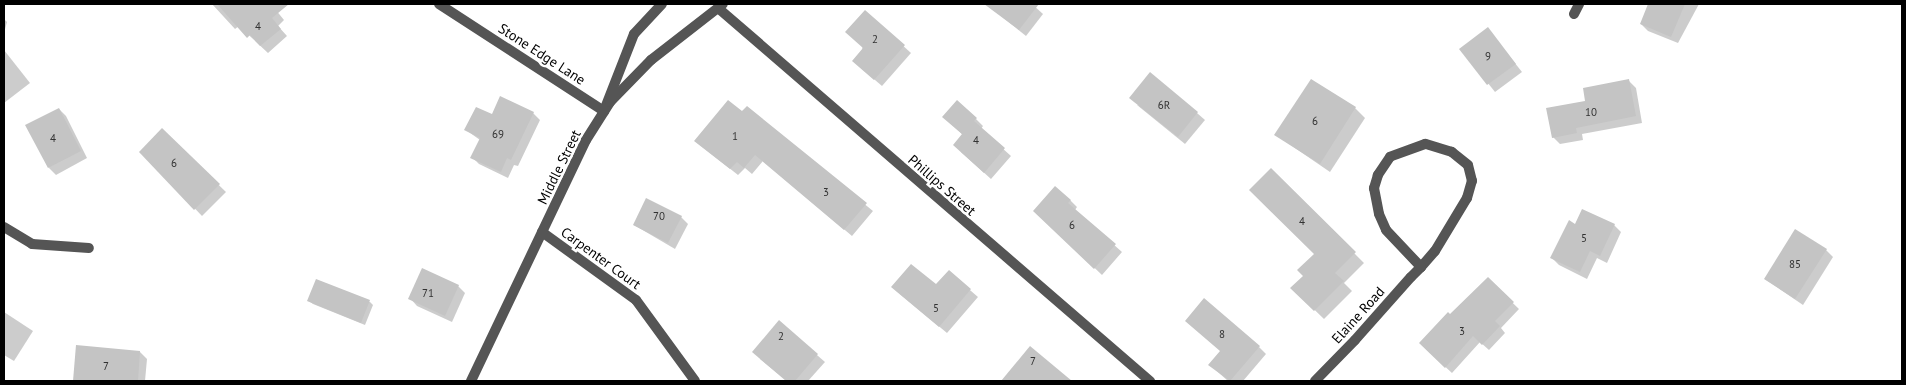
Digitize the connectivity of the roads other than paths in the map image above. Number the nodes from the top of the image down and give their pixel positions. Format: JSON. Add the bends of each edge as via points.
{"nodes":[{"id":1,"x":439,"y":4,"type":"edge"},
{"id":2,"x":662,"y":4,"type":"edge"},
{"id":3,"x":1579,"y":4,"type":"edge"},
{"id":4,"x":721,"y":6,"type":"edge"},
{"id":5,"x":1574,"y":14,"type":"dead end"},
{"id":6,"x":604,"y":111,"type":"junction"},
{"id":7,"x":4,"y":227,"type":"edge"},
{"id":8,"x":542,"y":232,"type":"junction"},
{"id":9,"x":88,"y":248,"type":"dead end"},
{"id":10,"x":1421,"y":267,"type":"junction"},
{"id":11,"x":471,"y":381,"type":"edge"},
{"id":12,"x":695,"y":381,"type":"edge"},
{"id":13,"x":1150,"y":381,"type":"edge"},
{"id":14,"x":1315,"y":381,"type":"edge"}],
"edges":[{"from":1,"to":6,"type":"street","name":"Stone Edge Lane"},
{"from":2,"to":6,"type":"street","via":[[644,20],[625,50]]},
{"from":3,"to":5,"type":"street"},
{"from":4,"to":6,"type":"street","name":"Middle Street","via":[[651,60]]},
{"from":4,"to":13,"type":"street","name":"Phillips Street"},
{"from":6,"to":8,"type":"street","name":"Middle Street"},
{"from":7,"to":9,"type":"street","via":[[32,244]]},
{"from":8,"to":11,"type":"street","name":"Middle Street"},
{"from":8,"to":12,"type":"street","name":"Carpenter Court","via":[[636,300]]},
{"from":10,"to":10,"type":"street","name":"Elaine Road","via":[[1386,230],[1374,188],[1390,157],[1425,144],[1435,145],[1460,158],[1468,165],[1472,180],[1467,198],[1451,228]]},
{"from":10,"to":14,"type":"street","name":"Elaine Road"}]}
